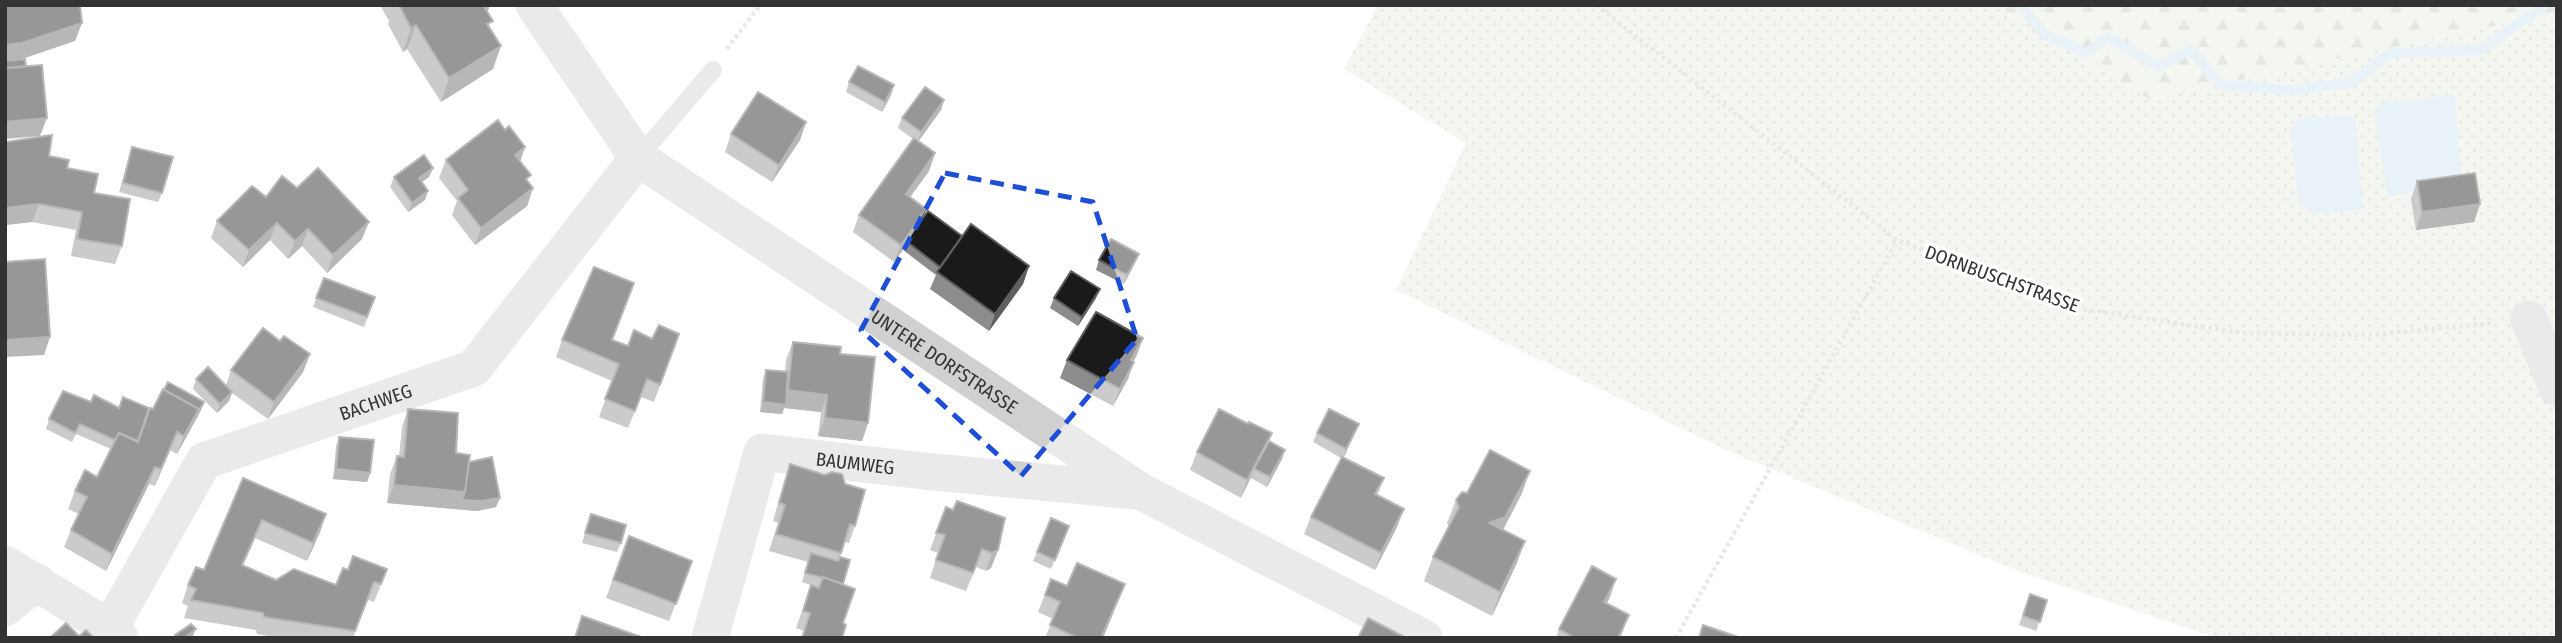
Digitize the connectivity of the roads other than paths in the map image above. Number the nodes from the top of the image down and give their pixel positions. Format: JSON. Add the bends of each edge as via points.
{"nodes":[{"id":1,"x":534,"y":5,"type":"edge"},
{"id":2,"x":713,"y":70,"type":"road end"},
{"id":3,"x":638,"y":158,"type":"junction"},
{"id":4,"x":2529,"y":319,"type":"road end"},
{"id":5,"x":2557,"y":388,"type":"edge"},
{"id":6,"x":1140,"y":491,"type":"junction"},
{"id":7,"x":5,"y":564,"type":"edge"},
{"id":8,"x":37,"y":582,"type":"junction"},
{"id":9,"x":5,"y":608,"type":"edge"},
{"id":10,"x":115,"y":633,"type":"edge"},
{"id":11,"x":710,"y":638,"type":"edge"},
{"id":12,"x":1424,"y":638,"type":"edge"}],
"edges":[{"from":1,"to":3,"type":"street","name":"UNTERE DORFSTRASSE"},
{"from":2,"to":3,"type":"lane"},
{"from":3,"to":6,"type":"street","name":"UNTERE DORFSTRASSE"},
{"from":3,"to":10,"type":"street","name":"BACHWEG","via":[[474,368],[204,461]]},
{"from":4,"to":5,"type":"street"},
{"from":6,"to":11,"type":"street","name":"BAUMWEG","via":[[762,452]]},
{"from":6,"to":12,"type":"street","name":"UNTERE DORFSTRASSE"},
{"from":7,"to":8,"type":"street"},
{"from":8,"to":9,"type":"street"},
{"from":8,"to":10,"type":"street"}]}
